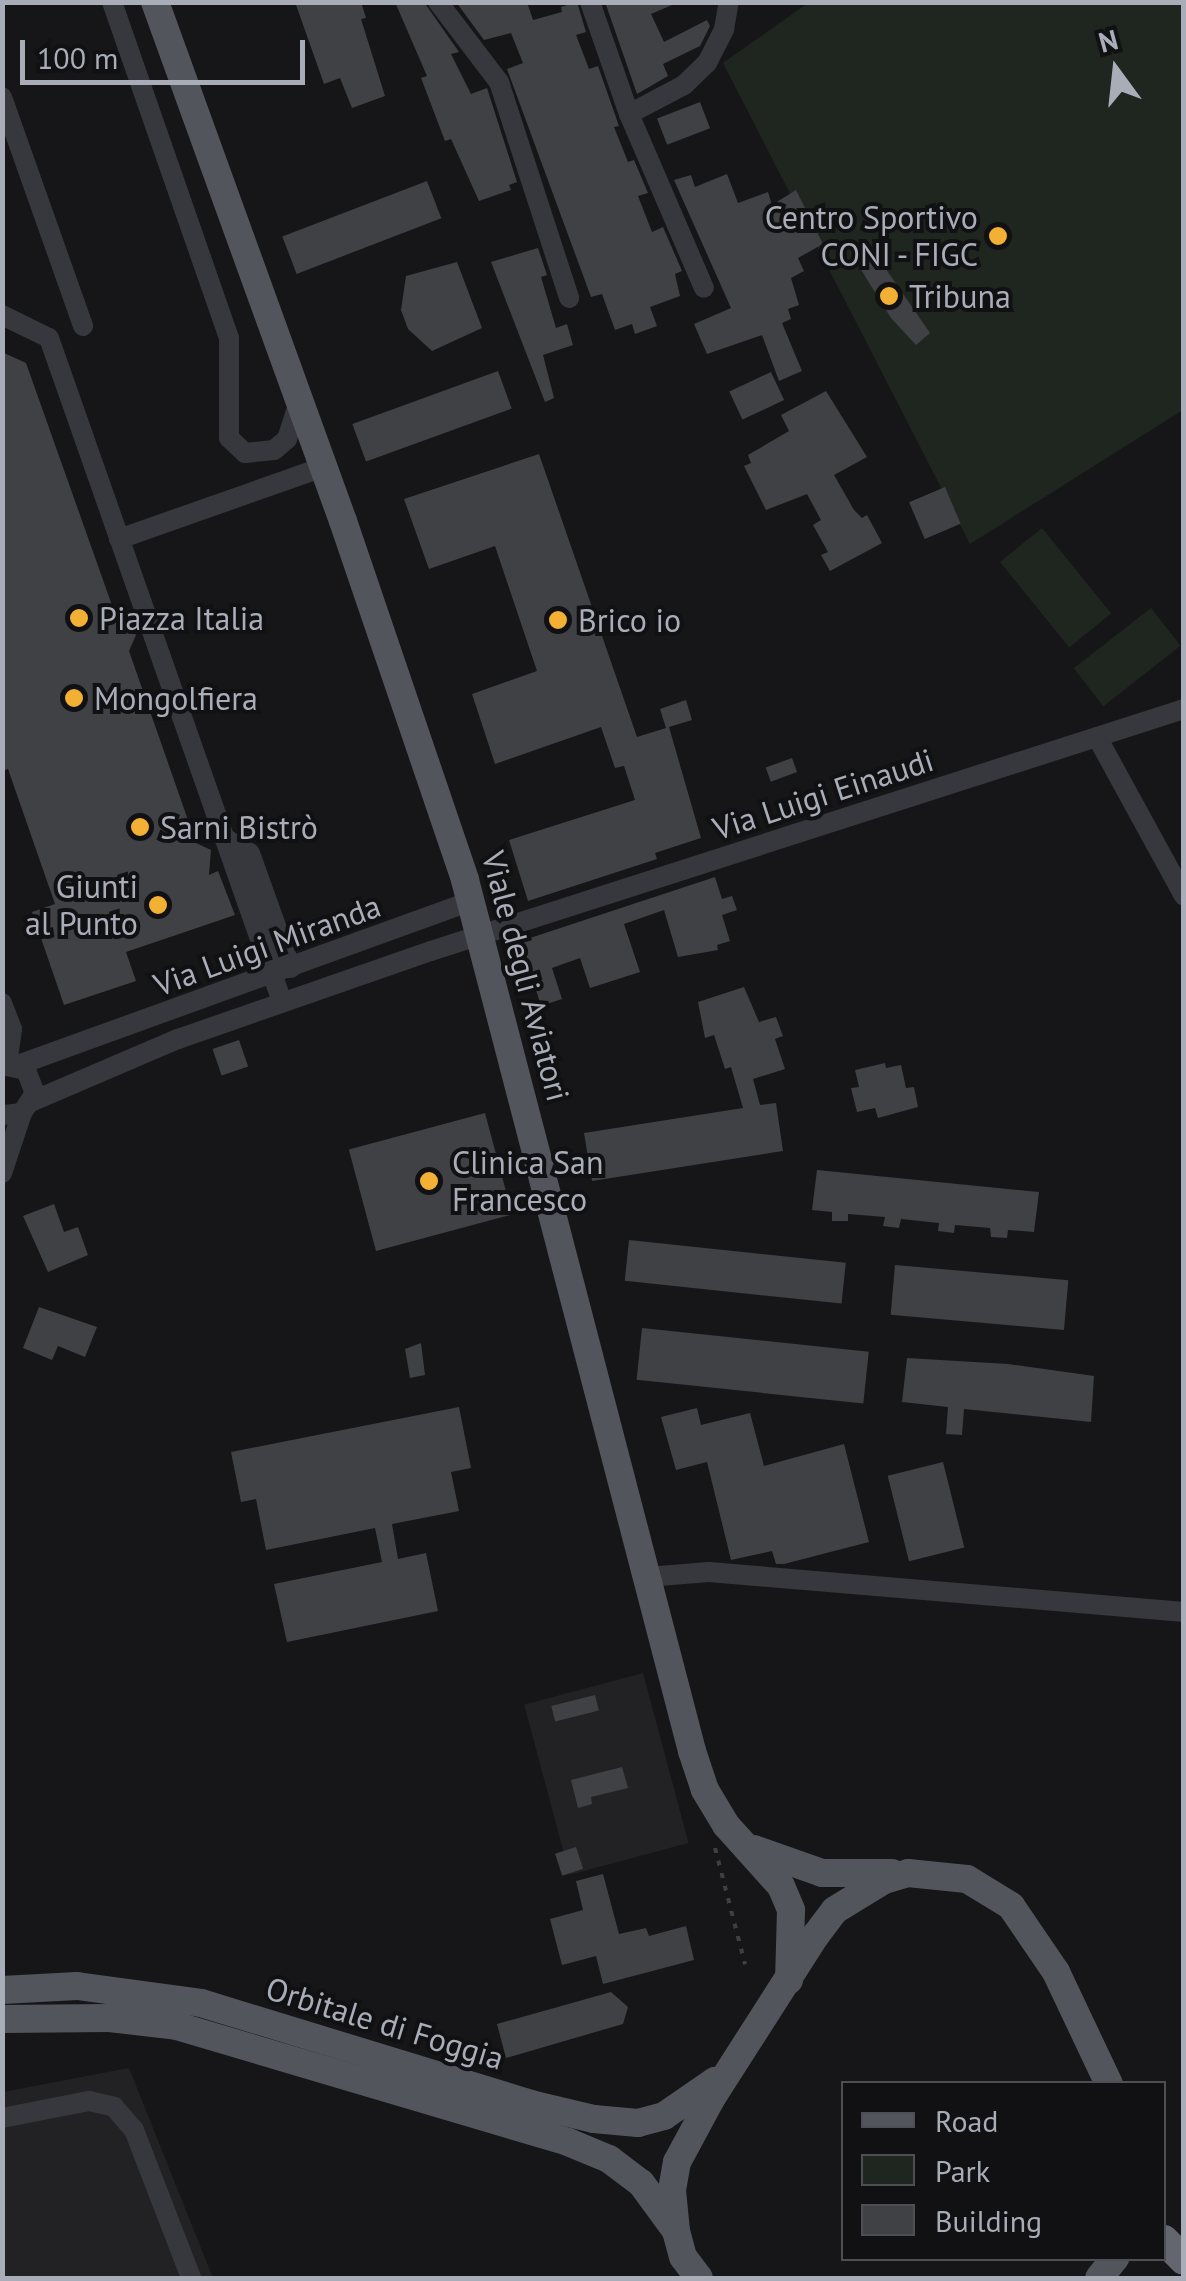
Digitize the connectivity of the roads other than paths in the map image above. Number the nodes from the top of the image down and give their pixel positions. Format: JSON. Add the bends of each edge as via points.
{"nodes":[{"id":1,"x":112,"y":2,"type":"edge"},
{"id":2,"x":155,"y":2,"type":"edge"},
{"id":3,"x":438,"y":2,"type":"edge"},
{"id":4,"x":590,"y":2,"type":"edge"},
{"id":5,"x":729,"y":2,"type":"edge"},
{"id":6,"x":2,"y":97,"type":"edge"},
{"id":7,"x":628,"y":114,"type":"junction"},
{"id":8,"x":704,"y":288,"type":"dead end"},
{"id":9,"x":569,"y":298,"type":"dead end"},
{"id":10,"x":2,"y":315,"type":"edge"},
{"id":11,"x":83,"y":326,"type":"dead end"},
{"id":12,"x":299,"y":402,"type":"junction"},
{"id":13,"x":323,"y":467,"type":"junction"},
{"id":14,"x":119,"y":539,"type":"junction"},
{"id":15,"x":1184,"y":708,"type":"edge"},
{"id":16,"x":1096,"y":736,"type":"junction"},
{"id":17,"x":1184,"y":896,"type":"edge"},
{"id":18,"x":472,"y":901,"type":"junction"},
{"id":19,"x":481,"y":934,"type":"junction"},
{"id":20,"x":281,"y":971,"type":"junction"},
{"id":21,"x":282,"y":1002,"type":"junction"},
{"id":22,"x":2,"y":1003,"type":"edge"},
{"id":23,"x":83,"y":1044,"type":"junction"},
{"id":24,"x":9,"y":1065,"type":"edge"},
{"id":25,"x":95,"y":1073,"type":"junction"},
{"id":26,"x":19,"y":1110,"type":"edge"},
{"id":27,"x":2,"y":1173,"type":"edge"},
{"id":28,"x":646,"y":1577,"type":"junction"},
{"id":29,"x":1184,"y":1612,"type":"edge"},
{"id":30,"x":748,"y":1846,"type":"junction"},
{"id":31,"x":908,"y":1873,"type":"junction"},
{"id":32,"x":789,"y":1980,"type":"junction"},
{"id":33,"x":2,"y":1990,"type":"edge"},
{"id":34,"x":2,"y":2019,"type":"edge"},
{"id":35,"x":732,"y":2068,"type":"junction"},
{"id":36,"x":1108,"y":2081,"type":"edge"},
{"id":37,"x":2,"y":2118,"type":"edge"},
{"id":38,"x":676,"y":2231,"type":"junction"},
{"id":39,"x":1166,"y":2242,"type":"edge"},
{"id":40,"x":1184,"y":2260,"type":"edge"},
{"id":41,"x":190,"y":2278,"type":"edge"},
{"id":42,"x":698,"y":2278,"type":"edge"}],
"edges":[{"from":1,"to":12,"type":"street","via":[[229,338],[225,425],[235,447],[245,453],[274,450],[286,439]]},
{"from":2,"to":12,"type":"main road","name":"Viale degli Aviatori"},
{"from":3,"to":9,"type":"street","via":[[499,82]]},
{"from":4,"to":7,"type":"street"},
{"from":5,"to":7,"type":"street","via":[[707,63],[684,85]]},
{"from":6,"to":11,"type":"street"},
{"from":7,"to":8,"type":"street"},
{"from":10,"to":14,"type":"street","via":[[49,338]]},
{"from":12,"to":13,"type":"main road","name":"Viale degli Aviatori"},
{"from":13,"to":14,"type":"street"},
{"from":13,"to":18,"type":"main road","name":"Viale degli Aviatori"},
{"from":14,"to":20,"type":"street","via":[[223,837],[250,854]]},
{"from":15,"to":16,"type":"street","name":"Via Luigi Einaudi"},
{"from":16,"to":17,"type":"street"},
{"from":16,"to":19,"type":"street","name":"Via Luigi Einaudi"},
{"from":18,"to":19,"type":"main road","name":"Viale degli Aviatori"},
{"from":18,"to":20,"type":"street","name":"Via Luigi Miranda"},
{"from":19,"to":21,"type":"street","name":"Via Luigi Miranda"},
{"from":19,"to":28,"type":"main road","name":"Viale degli Aviatori"},
{"from":20,"to":21,"type":"street"},
{"from":20,"to":23,"type":"street","name":"Via Luigi Miranda"},
{"from":21,"to":25,"type":"street","name":"Via Luigi Miranda"},
{"from":22,"to":24,"type":"street","via":[[12,1030]]},
{"from":23,"to":24,"type":"street","name":"Via Luigi Miranda"},
{"from":23,"to":25,"type":"street"},
{"from":24,"to":26,"type":"street","via":[[32,1076]]},
{"from":25,"to":26,"type":"street","name":"Via Luigi Miranda"},
{"from":26,"to":27,"type":"street"},
{"from":28,"to":29,"type":"street","via":[[708,1572]]},
{"from":28,"to":30,"type":"main road","name":"Viale degli Aviatori","via":[[705,1790]]},
{"from":30,"to":31,"type":"main road","via":[[822,1872]]},
{"from":30,"to":32,"type":"main road","name":"Viale degli Aviatori","via":[[781,1886],[791,1910]]},
{"from":31,"to":32,"type":"main road","via":[[835,1910]]},
{"from":31,"to":36,"type":"main road","via":[[967,1878],[1011,1906],[1056,1972]]},
{"from":32,"to":35,"type":"main road"},
{"from":33,"to":35,"type":"main road","name":"Orbitale di Foggia","via":[[77,1986],[200,2004],[594,2119],[638,2123],[664,2116]]},
{"from":34,"to":38,"type":"main road","name":"Orbitale di Foggia","via":[[109,2018],[176,2026],[568,2142],[609,2159],[641,2183]]},
{"from":35,"to":38,"type":"main road","via":[[677,2162]]},
{"from":37,"to":41,"type":"street","via":[[89,2102],[114,2108],[134,2130]]},
{"from":38,"to":42,"type":"main road"},
{"from":39,"to":40,"type":"highway"}]}
